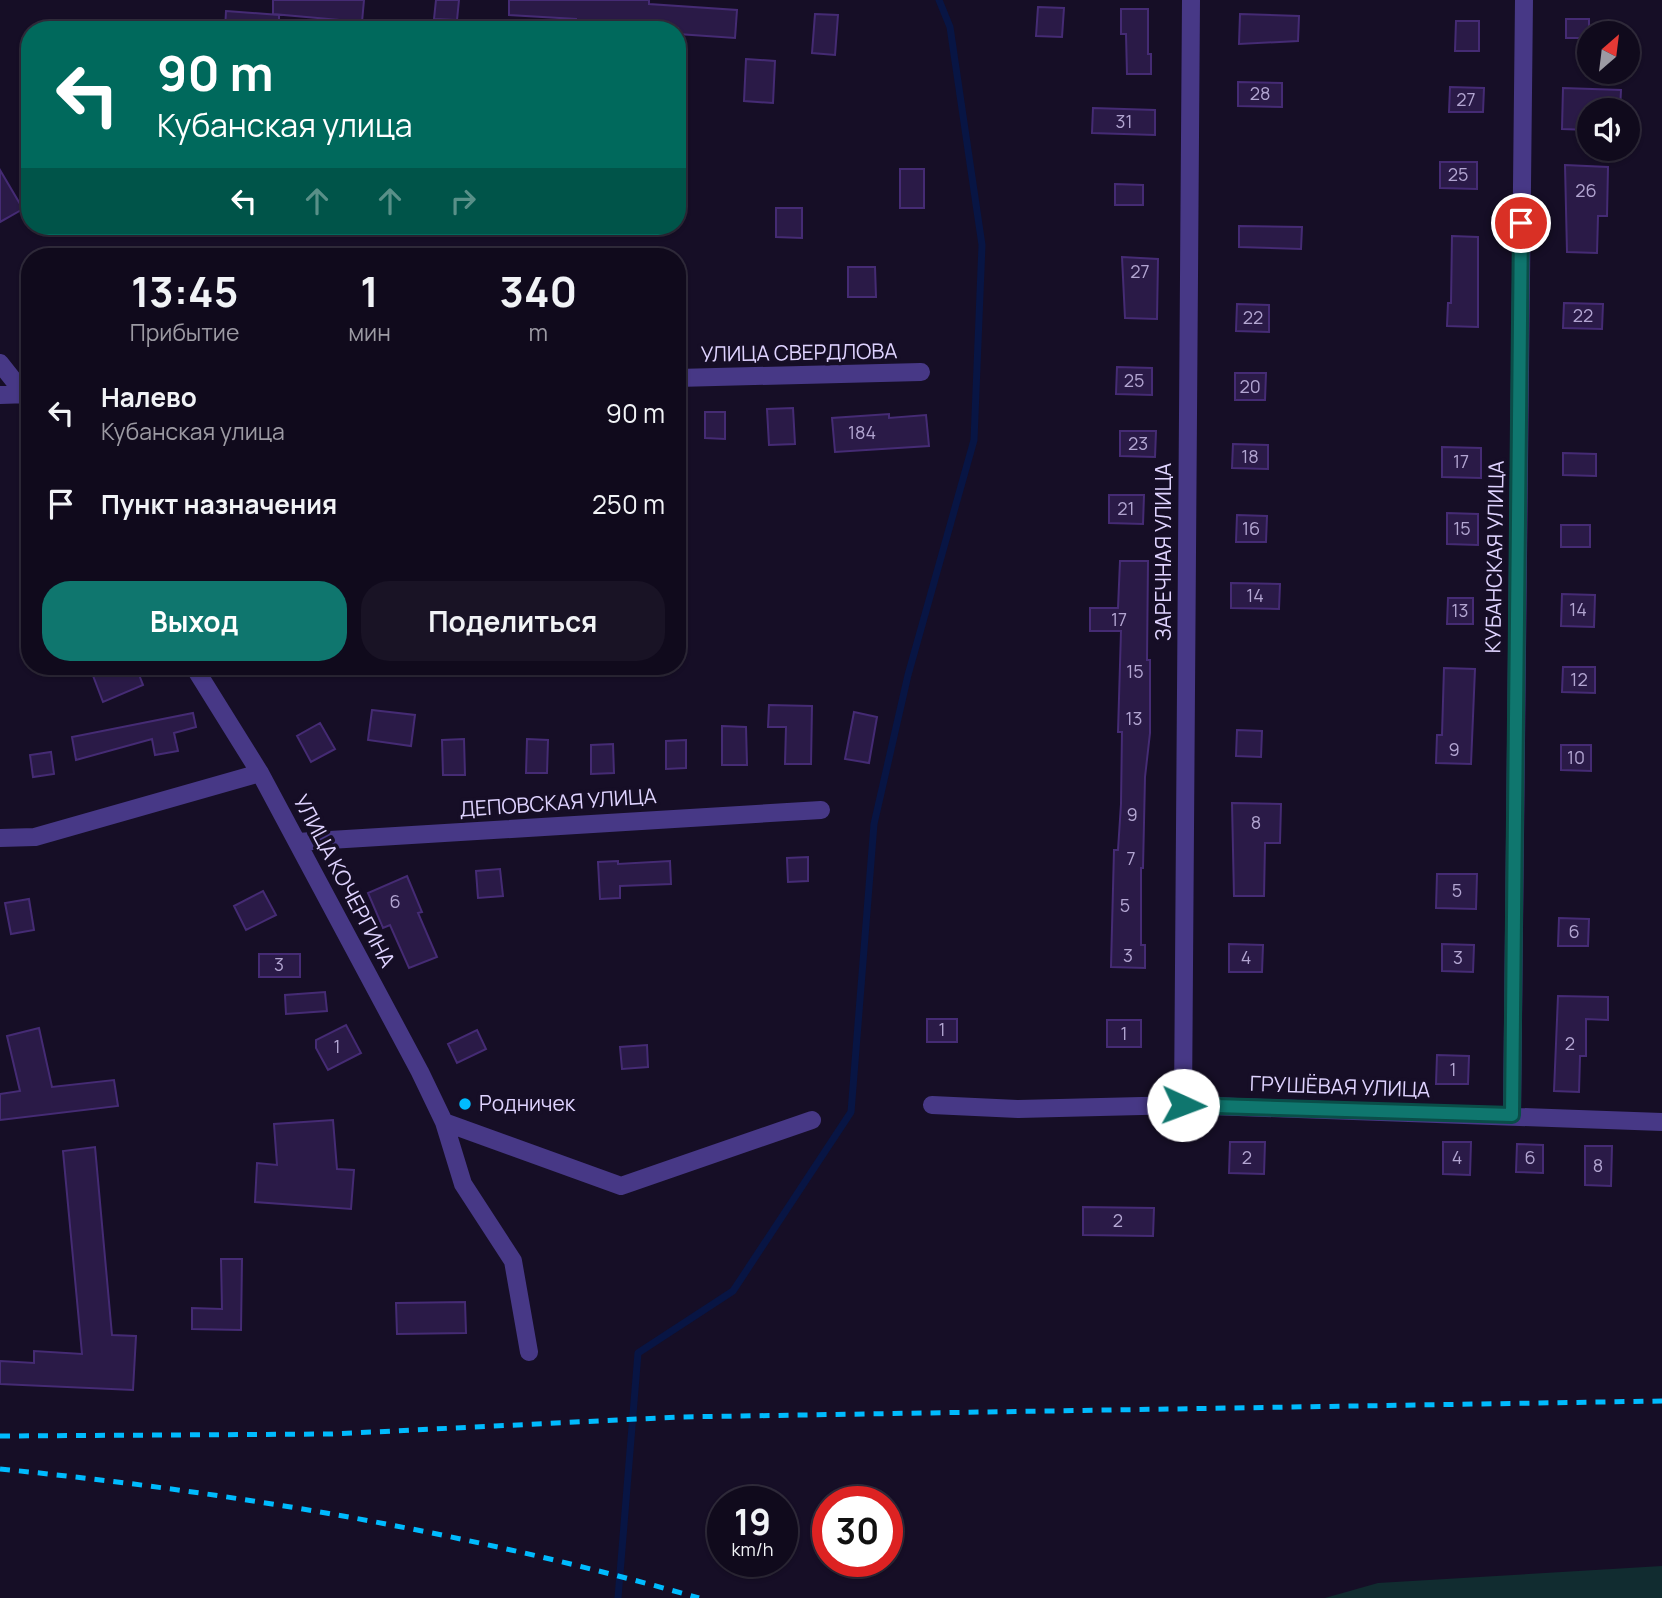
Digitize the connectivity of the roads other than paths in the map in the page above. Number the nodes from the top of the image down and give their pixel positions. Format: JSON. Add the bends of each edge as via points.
{"nodes":[{"id":1,"x":1191,"y":0,"type":"edge"},
{"id":2,"x":1524,"y":0,"type":"edge"},
{"id":3,"x":0,"y":363,"type":"edge"},
{"id":4,"x":921,"y":373,"type":"dead end"},
{"id":5,"x":686,"y":378,"type":"edge"},
{"id":6,"x":21,"y":388,"type":"edge"},
{"id":7,"x":0,"y":395,"type":"edge"},
{"id":8,"x":21,"y":396,"type":"edge"},
{"id":9,"x":199,"y":675,"type":"edge"},
{"id":10,"x":260,"y":773,"type":"junction"},
{"id":11,"x":821,"y":810,"type":"dead end"},
{"id":12,"x":0,"y":838,"type":"edge"},
{"id":13,"x":297,"y":842,"type":"junction"},
{"id":14,"x":932,"y":1105,"type":"dead end"},
{"id":15,"x":1183,"y":1105,"type":"junction"},
{"id":16,"x":1512,"y":1115,"type":"junction"},
{"id":17,"x":812,"y":1120,"type":"dead end"},
{"id":18,"x":444,"y":1122,"type":"junction"},
{"id":19,"x":1662,"y":1122,"type":"edge"},
{"id":20,"x":529,"y":1352,"type":"dead end"}],
"edges":[{"from":1,"to":15,"type":"street","name":"ЗАРЕЧНАЯ УЛИЦА"},
{"from":2,"to":16,"type":"street","name":"КУБАНСКАЯ УЛИЦА"},
{"from":3,"to":6,"type":"street"},
{"from":4,"to":5,"type":"street","name":"УЛИЦА СВЕРДЛОВА"},
{"from":7,"to":8,"type":"street"},
{"from":9,"to":10,"type":"street","name":"УЛИЦА КОЧЕРГИНА"},
{"from":10,"to":12,"type":"street","via":[[35,837]]},
{"from":10,"to":13,"type":"street","name":"УЛИЦА КОЧЕРГИНА"},
{"from":11,"to":13,"type":"street","name":"ДЕПОВСКАЯ УЛИЦА"},
{"from":13,"to":18,"type":"street","name":"УЛИЦА КОЧЕРГИНА"},
{"from":14,"to":15,"type":"street","name":"ГРУШЁВАЯ УЛИЦА","via":[[1018,1109]]},
{"from":15,"to":16,"type":"street","name":"ГРУШЁВАЯ УЛИЦА"},
{"from":16,"to":19,"type":"street","name":"ГРУШЁВАЯ УЛИЦА"},
{"from":17,"to":18,"type":"street","via":[[621,1185]]},
{"from":18,"to":20,"type":"street","name":"УЛИЦА КОЧЕРГИНА","via":[[463,1184],[513,1261]]}]}
